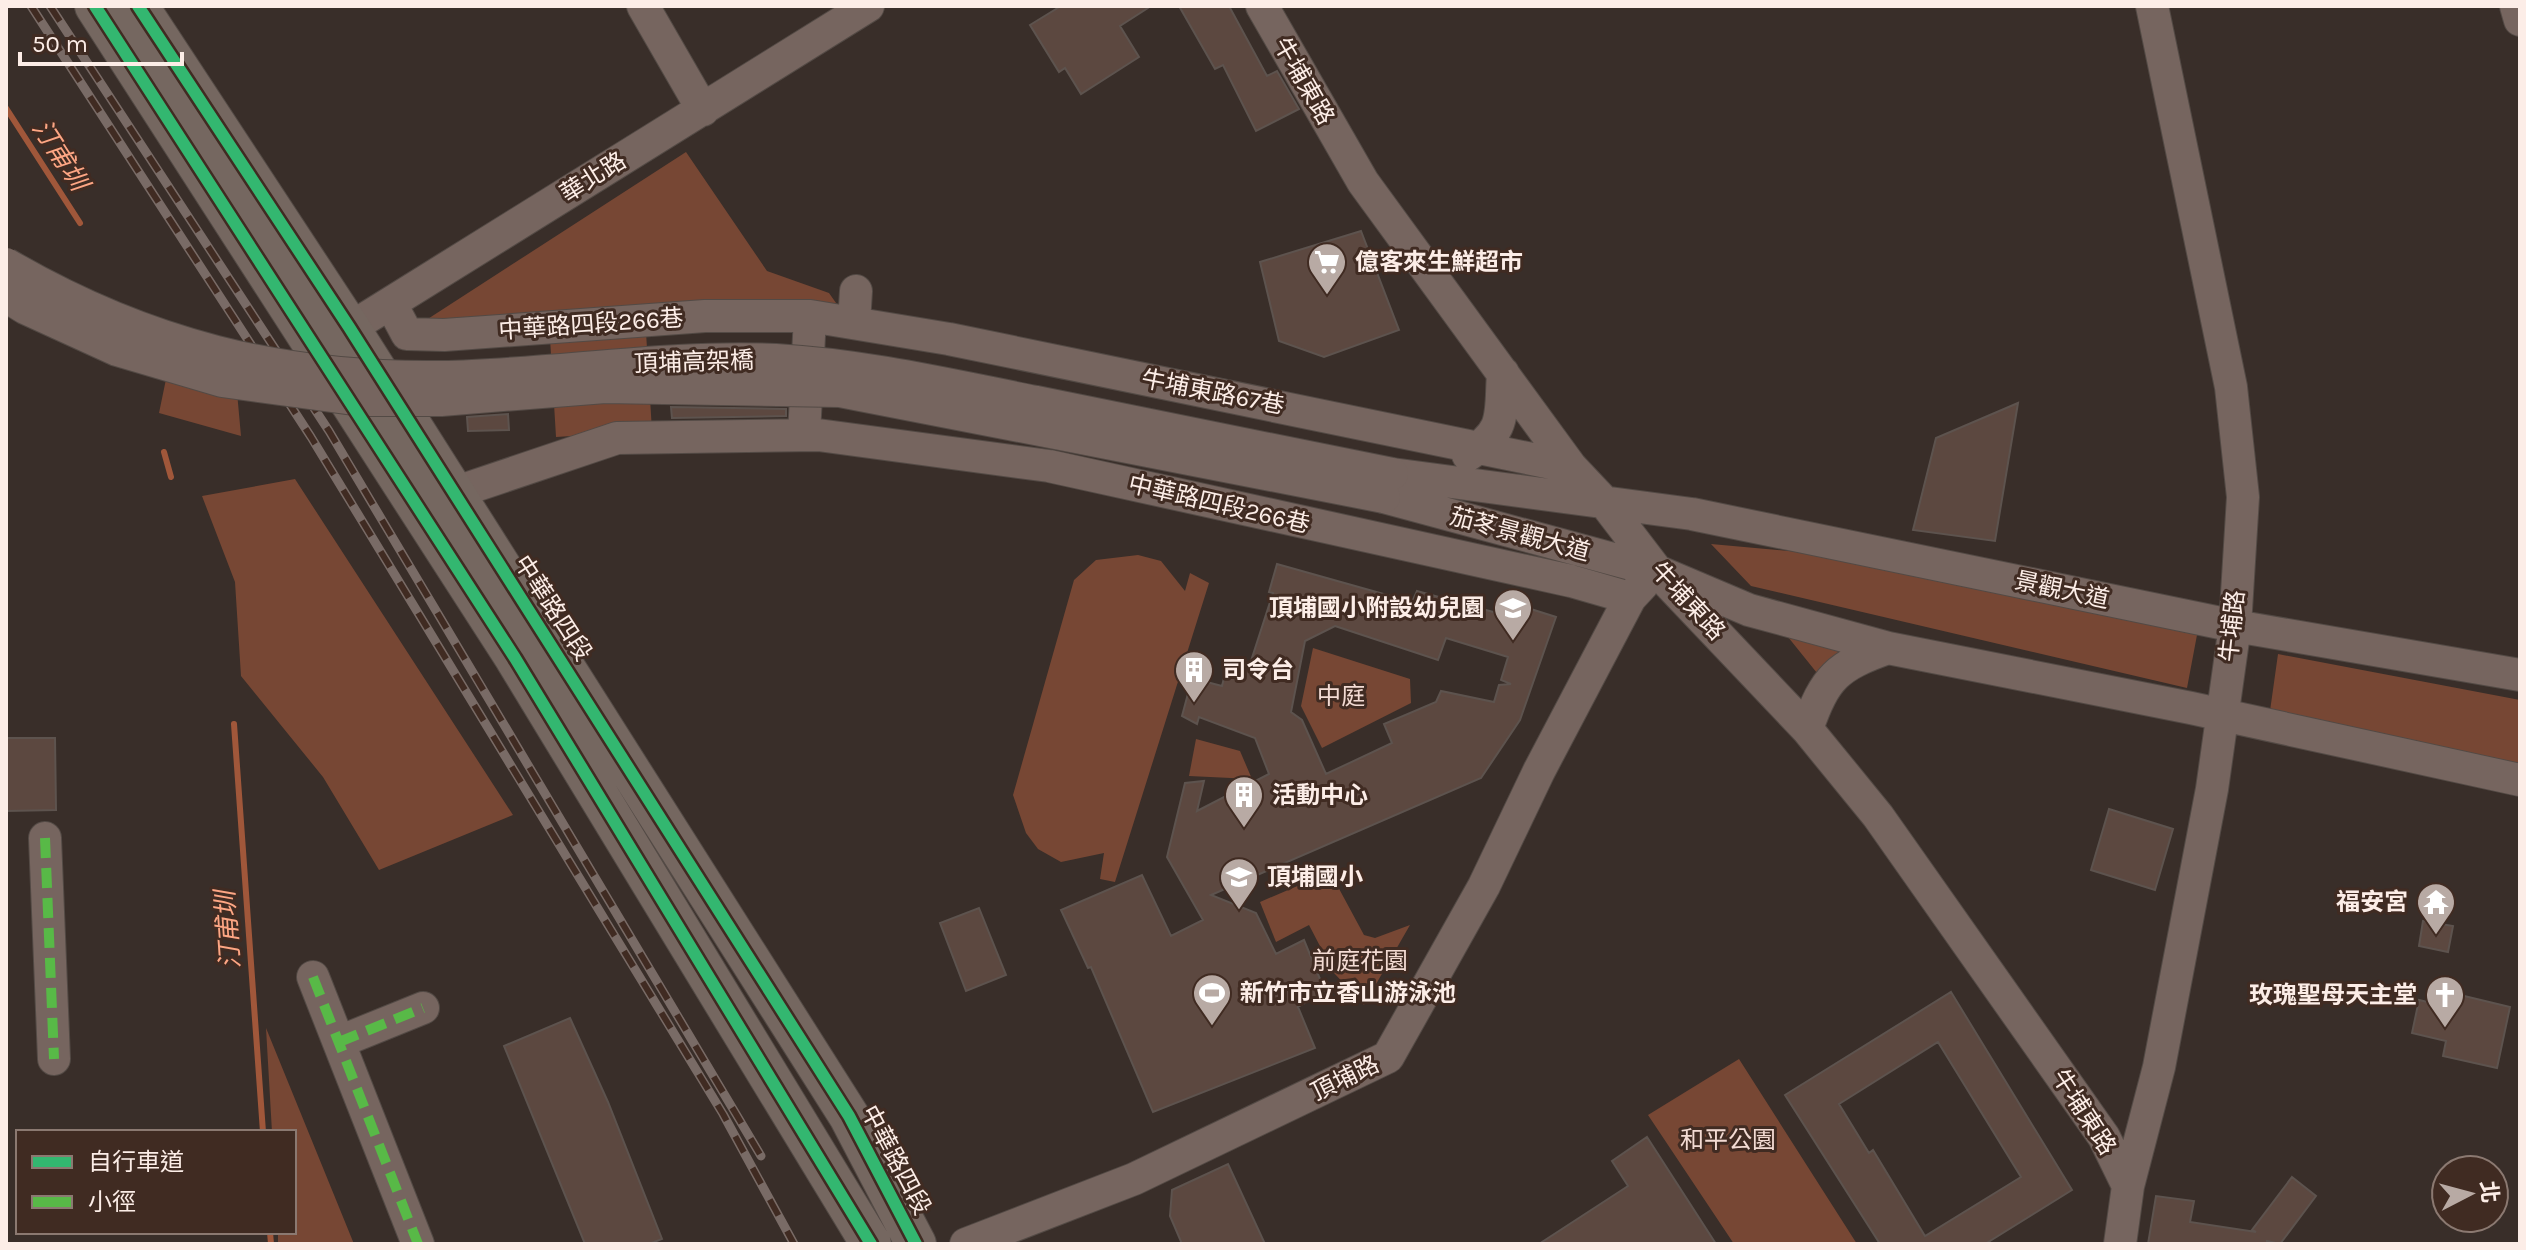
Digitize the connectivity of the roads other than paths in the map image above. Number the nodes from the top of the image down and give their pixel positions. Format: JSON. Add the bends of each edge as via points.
{"nodes":[{"id":1,"x":95,"y":6,"type":"edge"},
{"id":2,"x":138,"y":6,"type":"edge"},
{"id":3,"x":643,"y":6,"type":"edge"},
{"id":4,"x":868,"y":6,"type":"edge"},
{"id":5,"x":1262,"y":6,"type":"edge"},
{"id":6,"x":2152,"y":6,"type":"edge"},
{"id":7,"x":2516,"y":6,"type":"edge"},
{"id":8,"x":2520,"y":20,"type":"edge"},
{"id":9,"x":703,"y":110,"type":"junction"},
{"id":10,"x":6,"y":264,"type":"edge"},
{"id":11,"x":6,"y":296,"type":"edge"},
{"id":12,"x":391,"y":304,"type":"junction"},
{"id":13,"x":855,"y":307,"type":"joint"},
{"id":14,"x":810,"y":316,"type":"junction"},
{"id":15,"x":334,"y":338,"type":"junction"},
{"id":16,"x":1503,"y":373,"type":"junction"},
{"id":17,"x":804,"y":435,"type":"junction"},
{"id":18,"x":1482,"y":446,"type":"junction"},
{"id":19,"x":1571,"y":467,"type":"junction"},
{"id":20,"x":1399,"y":483,"type":"junction"},
{"id":21,"x":436,"y":498,"type":"junction"},
{"id":22,"x":1605,"y":503,"type":"junction"},
{"id":23,"x":1657,"y":571,"type":"junction"},
{"id":24,"x":1630,"y":598,"type":"junction"},
{"id":25,"x":2235,"y":626,"type":"junction"},
{"id":26,"x":1888,"y":648,"type":"junction"},
{"id":27,"x":2520,"y":675,"type":"edge"},
{"id":28,"x":2220,"y":715,"type":"junction"},
{"id":29,"x":1807,"y":729,"type":"junction"},
{"id":30,"x":2520,"y":780,"type":"edge"},
{"id":31,"x":45,"y":838,"type":"dead end"},
{"id":32,"x":313,"y":977,"type":"dead end"},
{"id":33,"x":423,"y":1008,"type":"dead end"},
{"id":34,"x":339,"y":1042,"type":"junction"},
{"id":35,"x":54,"y":1059,"type":"dead end"},
{"id":36,"x":2128,"y":1186,"type":"junction"},
{"id":37,"x":418,"y":1244,"type":"edge"},
{"id":38,"x":871,"y":1244,"type":"edge"},
{"id":39,"x":916,"y":1244,"type":"edge"},
{"id":40,"x":966,"y":1244,"type":"edge"},
{"id":41,"x":2120,"y":1244,"type":"edge"}],
"edges":[{"from":1,"to":15,"type":"main road","name":"中華路四段"},
{"from":2,"to":15,"type":"main road","name":"中華路四段"},
{"from":3,"to":9,"type":"street"},
{"from":4,"to":9,"type":"street","name":"華北路"},
{"from":5,"to":16,"type":"street","name":"牛埔東路","via":[[1363,182]]},
{"from":6,"to":25,"type":"street","name":"牛埔路","via":[[2231,387],[2243,497]]},
{"from":7,"to":8,"type":"street"},
{"from":9,"to":12,"type":"street","name":"華北路"},
{"from":10,"to":20,"type":"street","name":"頂埔高架橋","bridge":true,"via":[[131,328],[241,360],[357,376],[443,377],[665,361],[777,360],[887,372]]},
{"from":11,"to":20,"type":"street","name":"頂埔高架橋","bridge":true,"via":[[117,350],[222,381],[361,400],[441,400],[605,387],[840,391]]},
{"from":12,"to":14,"type":"street","name":"中華路四段266巷","via":[[407,334],[705,316]]},
{"from":12,"to":15,"type":"street","name":"華北路"},
{"from":13,"to":14,"type":"street","name":"中華路四段266巷"},
{"from":13,"to":18,"type":"street","name":"牛埔東路67巷"},
{"from":14,"to":17,"type":"street"},
{"from":15,"to":21,"type":"main road","name":"中華路四段"},
{"from":16,"to":18,"type":"street","via":[[1495,436]]},
{"from":16,"to":19,"type":"street","name":"牛埔東路"},
{"from":17,"to":21,"type":"street","name":"中華路四段266巷","via":[[617,438]]},
{"from":17,"to":24,"type":"street","name":"中華路四段266巷","via":[[1049,466]]},
{"from":18,"to":19,"type":"street","name":"牛埔東路67巷"},
{"from":18,"to":20,"type":"street"},
{"from":19,"to":22,"type":"street","name":"牛埔東路"},
{"from":20,"to":22,"type":"street","name":"茄苳景觀大道"},
{"from":20,"to":23,"type":"street","name":"茄苳景觀大道"},
{"from":21,"to":38,"type":"main road","name":"中華路四段","via":[[606,803]]},
{"from":21,"to":39,"type":"main road","name":"中華路四段","via":[[849,1116]]},
{"from":22,"to":23,"type":"street","name":"牛埔東路"},
{"from":22,"to":25,"type":"street","name":"景觀大道","via":[[1692,514]]},
{"from":23,"to":24,"type":"street","name":"頂埔路"},
{"from":23,"to":26,"type":"street","via":[[1749,610]]},
{"from":23,"to":29,"type":"street","name":"牛埔東路"},
{"from":24,"to":40,"type":"street","name":"頂埔路","via":[[1484,886],[1388,1057],[1134,1179]]},
{"from":25,"to":27,"type":"street","name":"景觀大道"},
{"from":25,"to":28,"type":"street","name":"牛埔路"},
{"from":26,"to":28,"type":"street"},
{"from":26,"to":29,"type":"street","via":[[1835,672],[1820,692]]},
{"from":28,"to":30,"type":"street"},
{"from":28,"to":36,"type":"street","name":"牛埔路","via":[[2192,906]]},
{"from":29,"to":36,"type":"street","name":"牛埔東路","via":[[1944,908],[2104,1137]]},
{"from":31,"to":35,"type":"street"},
{"from":32,"to":34,"type":"street"},
{"from":33,"to":34,"type":"street"},
{"from":34,"to":37,"type":"street"},
{"from":36,"to":41,"type":"street","name":"牛埔路"}]}
